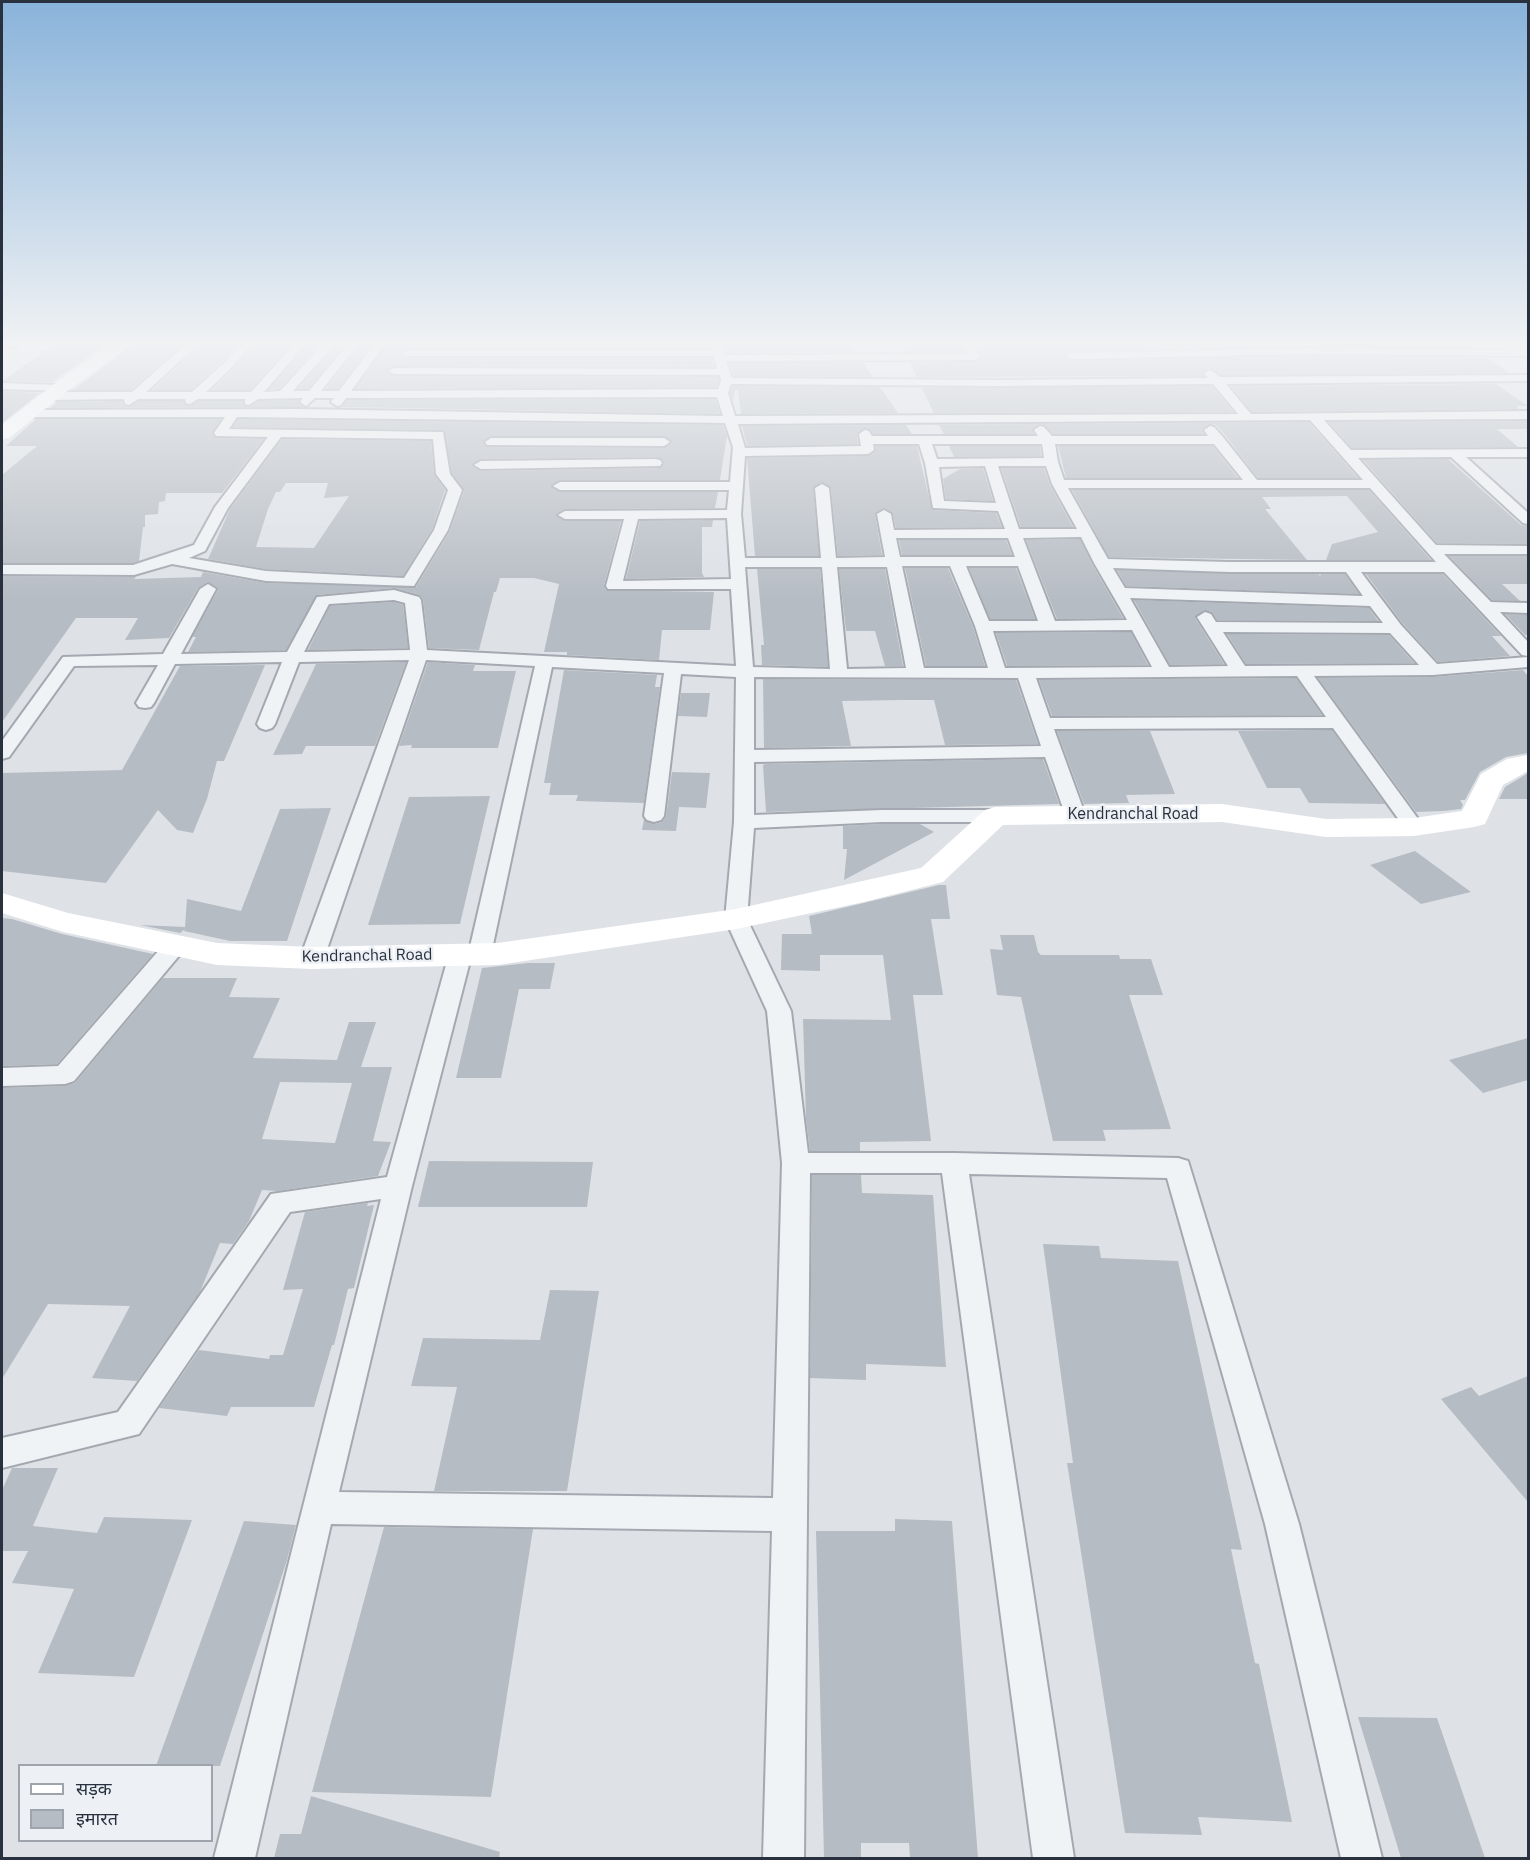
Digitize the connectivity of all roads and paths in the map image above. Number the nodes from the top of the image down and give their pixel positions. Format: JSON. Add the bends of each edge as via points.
{"nodes":[{"id":1,"x":226,"y":427,"type":"edge"},
{"id":2,"x":667,"y":427,"type":"edge"},
{"id":3,"x":733,"y":427,"type":"edge"},
{"id":4,"x":811,"y":427,"type":"edge"},
{"id":5,"x":863,"y":427,"type":"edge"},
{"id":6,"x":1037,"y":427,"type":"edge"},
{"id":7,"x":1208,"y":427,"type":"edge"},
{"id":8,"x":1323,"y":427,"type":"edge"},
{"id":9,"x":276,"y":432,"type":"junction"},
{"id":10,"x":813,"y":436,"type":"dead end"},
{"id":11,"x":924,"y":439,"type":"junction"},
{"id":12,"x":866,"y":440,"type":"junction"},
{"id":13,"x":1048,"y":440,"type":"junction"},
{"id":14,"x":1219,"y":440,"type":"junction"},
{"id":15,"x":491,"y":442,"type":"dead end"},
{"id":16,"x":664,"y":442,"type":"junction"},
{"id":17,"x":738,"y":452,"type":"junction"},
{"id":18,"x":1454,"y":453,"type":"junction"},
{"id":19,"x":1528,"y":453,"type":"edge"},
{"id":20,"x":1349,"y":454,"type":"junction"},
{"id":21,"x":655,"y":462,"type":"junction"},
{"id":22,"x":990,"y":462,"type":"junction"},
{"id":23,"x":1051,"y":462,"type":"junction"},
{"id":24,"x":932,"y":463,"type":"junction"},
{"id":25,"x":481,"y":465,"type":"dead end"},
{"id":26,"x":1252,"y":483,"type":"junction"},
{"id":27,"x":1059,"y":484,"type":"junction"},
{"id":28,"x":1376,"y":484,"type":"junction"},
{"id":29,"x":560,"y":486,"type":"dead end"},
{"id":30,"x":650,"y":486,"type":"junction"},
{"id":31,"x":735,"y":486,"type":"junction"},
{"id":32,"x":822,"y":488,"type":"dead end"},
{"id":33,"x":1004,"y":507,"type":"junction"},
{"id":34,"x":734,"y":514,"type":"junction"},
{"id":35,"x":884,"y":514,"type":"dead end"},
{"id":36,"x":565,"y":515,"type":"dead end"},
{"id":37,"x":632,"y":515,"type":"junction"},
{"id":38,"x":1528,"y":520,"type":"edge"},
{"id":39,"x":1014,"y":532,"type":"junction"},
{"id":40,"x":1084,"y":533,"type":"junction"},
{"id":41,"x":889,"y":534,"type":"junction"},
{"id":42,"x":1432,"y":549,"type":"junction"},
{"id":43,"x":1528,"y":550,"type":"edge"},
{"id":44,"x":171,"y":559,"type":"junction"},
{"id":45,"x":956,"y":561,"type":"junction"},
{"id":46,"x":1026,"y":561,"type":"junction"},
{"id":47,"x":738,"y":563,"type":"junction"},
{"id":48,"x":828,"y":563,"type":"junction"},
{"id":49,"x":1102,"y":563,"type":"junction"},
{"id":50,"x":894,"y":564,"type":"junction"},
{"id":51,"x":1350,"y":567,"type":"junction"},
{"id":52,"x":1448,"y":567,"type":"junction"},
{"id":53,"x":2,"y":570,"type":"edge"},
{"id":54,"x":738,"y":584,"type":"junction"},
{"id":55,"x":208,"y":589,"type":"dead end"},
{"id":56,"x":1120,"y":593,"type":"junction"},
{"id":57,"x":1197,"y":597,"type":"junction"},
{"id":58,"x":1374,"y":601,"type":"junction"},
{"id":59,"x":1486,"y":607,"type":"junction"},
{"id":60,"x":1528,"y":608,"type":"edge"},
{"id":61,"x":1138,"y":625,"type":"junction"},
{"id":62,"x":983,"y":626,"type":"junction"},
{"id":63,"x":1048,"y":626,"type":"junction"},
{"id":64,"x":1210,"y":627,"type":"junction"},
{"id":65,"x":1395,"y":628,"type":"junction"},
{"id":66,"x":1528,"y":651,"type":"edge"},
{"id":67,"x":419,"y":655,"type":"junction"},
{"id":68,"x":292,"y":657,"type":"junction"},
{"id":69,"x":170,"y":659,"type":"junction"},
{"id":70,"x":545,"y":662,"type":"junction"},
{"id":71,"x":1528,"y":662,"type":"edge"},
{"id":72,"x":673,"y":668,"type":"junction"},
{"id":73,"x":1302,"y":670,"type":"junction"},
{"id":74,"x":1433,"y":670,"type":"junction"},
{"id":75,"x":1240,"y":671,"type":"junction"},
{"id":76,"x":745,"y":672,"type":"junction"},
{"id":77,"x":998,"y":672,"type":"junction"},
{"id":78,"x":1025,"y":672,"type":"junction"},
{"id":79,"x":1163,"y":672,"type":"junction"},
{"id":80,"x":916,"y":673,"type":"junction"},
{"id":81,"x":839,"y":674,"type":"junction"},
{"id":82,"x":146,"y":703,"type":"dead end"},
{"id":83,"x":1337,"y":722,"type":"junction"},
{"id":84,"x":266,"y":724,"type":"dead end"},
{"id":85,"x":1043,"y":724,"type":"junction"},
{"id":86,"x":1053,"y":751,"type":"junction"},
{"id":87,"x":2,"y":753,"type":"edge"},
{"id":88,"x":743,"y":756,"type":"junction"},
{"id":89,"x":1528,"y":763,"type":"edge"},
{"id":90,"x":1075,"y":814,"type":"junction"},
{"id":91,"x":654,"y":816,"type":"dead end"},
{"id":92,"x":995,"y":816,"type":"junction"},
{"id":93,"x":744,"y":822,"type":"junction"},
{"id":94,"x":1414,"y":827,"type":"junction"},
{"id":95,"x":2,"y":903,"type":"edge"},
{"id":96,"x":736,"y":919,"type":"junction"},
{"id":97,"x":175,"y":946,"type":"junction"},
{"id":98,"x":470,"y":954,"type":"junction"},
{"id":99,"x":312,"y":958,"type":"junction"},
{"id":100,"x":2,"y":1077,"type":"edge"},
{"id":101,"x":796,"y":1163,"type":"junction"},
{"id":102,"x":954,"y":1163,"type":"junction"},
{"id":103,"x":398,"y":1186,"type":"junction"},
{"id":104,"x":2,"y":1453,"type":"edge"},
{"id":105,"x":318,"y":1508,"type":"junction"},
{"id":106,"x":789,"y":1515,"type":"junction"},
{"id":107,"x":234,"y":1858,"type":"edge"},
{"id":108,"x":784,"y":1858,"type":"edge"},
{"id":109,"x":1053,"y":1858,"type":"edge"},
{"id":110,"x":1362,"y":1858,"type":"edge"}],
"edges":[{"from":1,"to":9,"type":"street","via":[[220,434]]},
{"from":2,"to":16,"type":"street"},
{"from":3,"to":17,"type":"street"},
{"from":4,"to":10,"type":"street"},
{"from":5,"to":12,"type":"street"},
{"from":6,"to":13,"type":"street"},
{"from":7,"to":14,"type":"street"},
{"from":8,"to":20,"type":"street"},
{"from":9,"to":44,"type":"street","via":[[273,442],[222,507],[200,548]]},
{"from":9,"to":44,"type":"street","via":[[439,435],[443,474],[455,490],[441,530],[409,583],[266,576]]},
{"from":11,"to":12,"type":"street"},
{"from":11,"to":13,"type":"street"},
{"from":11,"to":24,"type":"street"},
{"from":12,"to":17,"type":"street","via":[[868,450]]},
{"from":13,"to":14,"type":"street"},
{"from":13,"to":23,"type":"street"},
{"from":14,"to":26,"type":"street"},
{"from":15,"to":16,"type":"street"},
{"from":16,"to":21,"type":"street"},
{"from":17,"to":31,"type":"street"},
{"from":18,"to":19,"type":"street"},
{"from":18,"to":20,"type":"street"},
{"from":18,"to":38,"type":"street"},
{"from":20,"to":28,"type":"street"},
{"from":21,"to":25,"type":"street"},
{"from":21,"to":30,"type":"street"},
{"from":22,"to":23,"type":"street"},
{"from":22,"to":24,"type":"street"},
{"from":22,"to":33,"type":"street"},
{"from":23,"to":27,"type":"street"},
{"from":24,"to":33,"type":"street","via":[[938,505]]},
{"from":26,"to":27,"type":"street"},
{"from":26,"to":28,"type":"street"},
{"from":27,"to":40,"type":"street"},
{"from":28,"to":42,"type":"street"},
{"from":29,"to":30,"type":"street"},
{"from":30,"to":31,"type":"street"},
{"from":31,"to":34,"type":"street"},
{"from":32,"to":48,"type":"street"},
{"from":33,"to":39,"type":"street"},
{"from":34,"to":37,"type":"street"},
{"from":34,"to":47,"type":"street"},
{"from":35,"to":41,"type":"street"},
{"from":36,"to":37,"type":"street"},
{"from":37,"to":54,"type":"street","via":[[614,586]]},
{"from":39,"to":40,"type":"street"},
{"from":39,"to":41,"type":"street"},
{"from":39,"to":46,"type":"street"},
{"from":40,"to":49,"type":"street"},
{"from":41,"to":50,"type":"street"},
{"from":42,"to":43,"type":"street"},
{"from":42,"to":52,"type":"street"},
{"from":44,"to":53,"type":"street","via":[[134,570]]},
{"from":45,"to":46,"type":"street"},
{"from":45,"to":50,"type":"street"},
{"from":45,"to":62,"type":"street"},
{"from":46,"to":63,"type":"street"},
{"from":47,"to":48,"type":"street"},
{"from":47,"to":54,"type":"street"},
{"from":48,"to":50,"type":"street"},
{"from":48,"to":81,"type":"street"},
{"from":49,"to":51,"type":"street"},
{"from":49,"to":56,"type":"street"},
{"from":50,"to":80,"type":"street"},
{"from":51,"to":52,"type":"street"},
{"from":51,"to":58,"type":"street"},
{"from":52,"to":59,"type":"street"},
{"from":54,"to":76,"type":"street"},
{"from":55,"to":69,"type":"street"},
{"from":56,"to":57,"type":"street"},
{"from":56,"to":61,"type":"street"},
{"from":57,"to":58,"type":"street"},
{"from":57,"to":64,"type":"street"},
{"from":58,"to":65,"type":"street"},
{"from":59,"to":60,"type":"street"},
{"from":59,"to":66,"type":"street"},
{"from":61,"to":63,"type":"street"},
{"from":61,"to":79,"type":"street"},
{"from":62,"to":63,"type":"street"},
{"from":62,"to":77,"type":"street"},
{"from":64,"to":65,"type":"street"},
{"from":64,"to":75,"type":"street"},
{"from":65,"to":74,"type":"street"},
{"from":67,"to":68,"type":"street"},
{"from":67,"to":68,"type":"street","via":[[413,600],[394,595],[322,600]]},
{"from":67,"to":70,"type":"street"},
{"from":67,"to":99,"type":"street"},
{"from":68,"to":69,"type":"street"},
{"from":68,"to":84,"type":"street"},
{"from":69,"to":82,"type":"street"},
{"from":69,"to":87,"type":"street","via":[[69,661]]},
{"from":70,"to":72,"type":"street"},
{"from":70,"to":98,"type":"street"},
{"from":71,"to":74,"type":"street"},
{"from":72,"to":76,"type":"street"},
{"from":72,"to":91,"type":"street"},
{"from":73,"to":74,"type":"street"},
{"from":73,"to":75,"type":"street"},
{"from":73,"to":83,"type":"street"},
{"from":75,"to":79,"type":"street"},
{"from":76,"to":81,"type":"street"},
{"from":76,"to":88,"type":"street"},
{"from":77,"to":78,"type":"street"},
{"from":77,"to":80,"type":"street"},
{"from":78,"to":79,"type":"street"},
{"from":78,"to":85,"type":"street"},
{"from":80,"to":81,"type":"street"},
{"from":83,"to":85,"type":"street"},
{"from":83,"to":94,"type":"street"},
{"from":85,"to":86,"type":"street"},
{"from":86,"to":88,"type":"street"},
{"from":86,"to":90,"type":"street"},
{"from":88,"to":93,"type":"street"},
{"from":89,"to":94,"type":"street","name":"Kendranchal Road","via":[[1491,780],[1474,818]]},
{"from":90,"to":92,"type":"street","name":"Kendranchal Road"},
{"from":90,"to":94,"type":"street","name":"Kendranchal Road","via":[[1222,813],[1326,828]]},
{"from":92,"to":93,"type":"street"},
{"from":92,"to":96,"type":"street","name":"Kendranchal Road","via":[[932,875]]},
{"from":93,"to":96,"type":"street"},
{"from":95,"to":97,"type":"street","name":"Kendranchal Road","via":[[63,922]]},
{"from":96,"to":98,"type":"street","name":"Kendranchal Road","via":[[498,954]]},
{"from":96,"to":101,"type":"street","via":[[778,1011]]},
{"from":97,"to":99,"type":"street","name":"Kendranchal Road","via":[[217,954]]},
{"from":97,"to":100,"type":"street","via":[[65,1075]]},
{"from":98,"to":99,"type":"street","name":"Kendranchal Road"},
{"from":98,"to":103,"type":"street"},
{"from":101,"to":102,"type":"street"},
{"from":101,"to":106,"type":"street"},
{"from":102,"to":109,"type":"street"},
{"from":102,"to":110,"type":"street","via":[[1178,1168],[1282,1524]]},
{"from":103,"to":104,"type":"street","via":[[281,1202],[128,1424]]},
{"from":103,"to":105,"type":"street"},
{"from":105,"to":106,"type":"street"},
{"from":105,"to":107,"type":"street"},
{"from":106,"to":108,"type":"street"}]}
